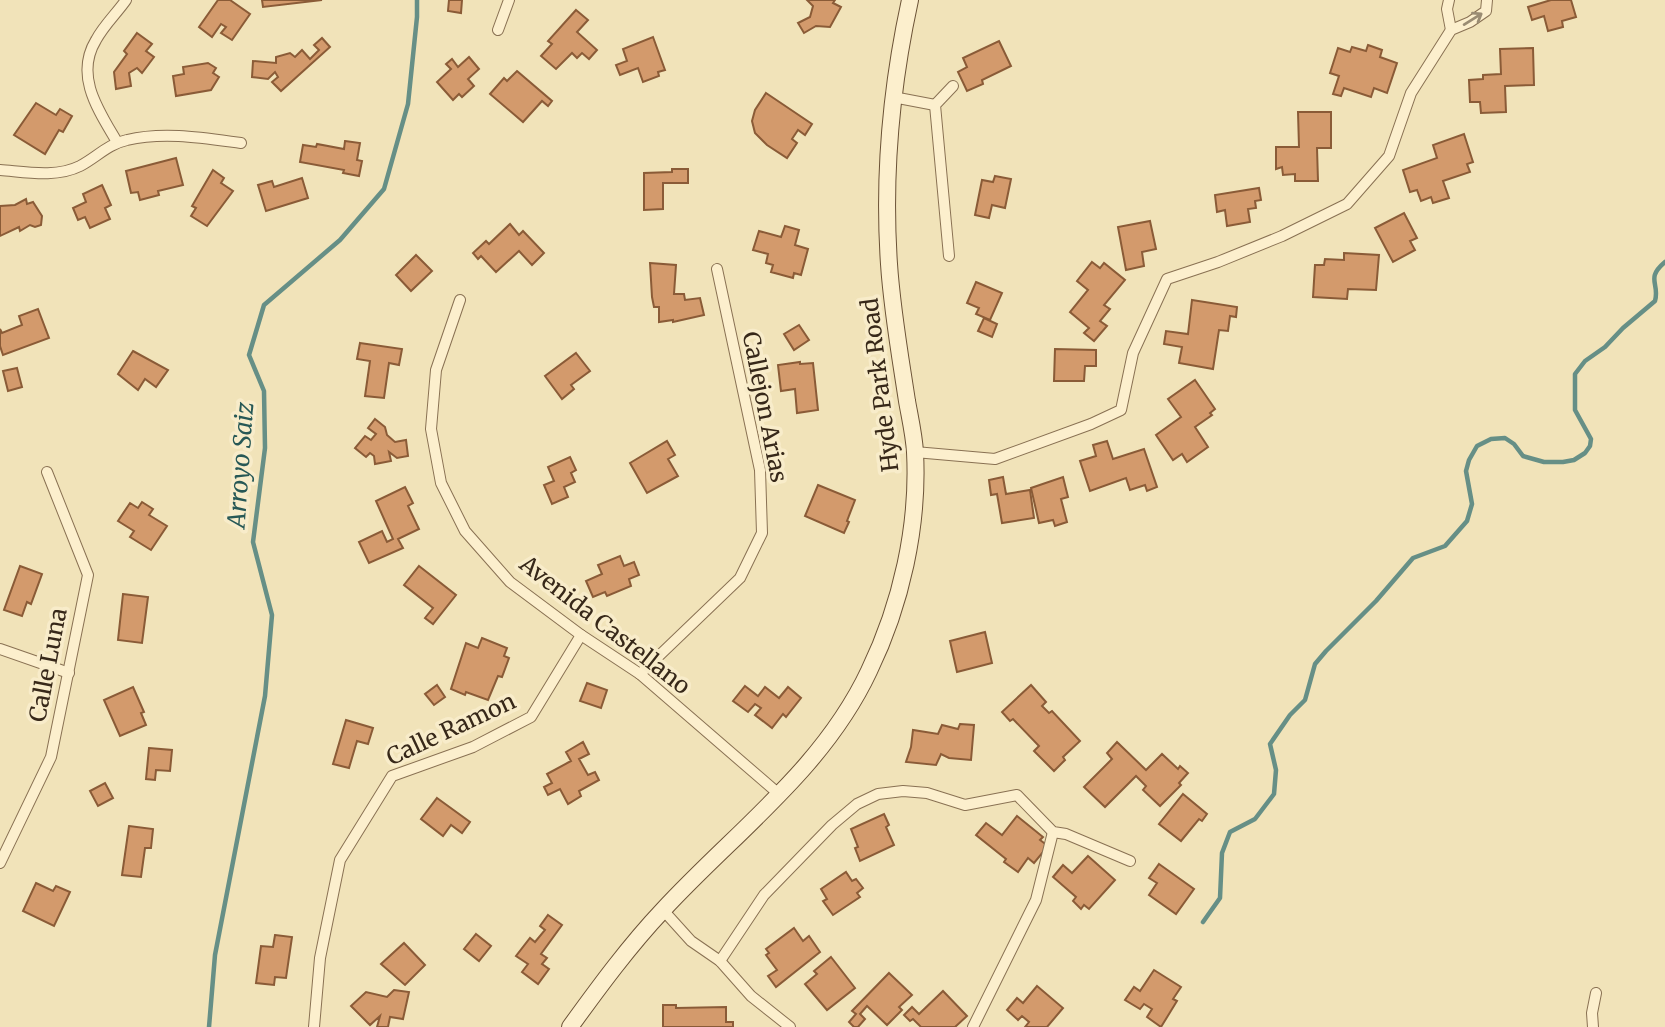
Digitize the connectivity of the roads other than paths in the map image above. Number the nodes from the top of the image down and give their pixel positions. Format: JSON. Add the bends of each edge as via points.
{"nodes":[{"id":1,"x":127,"y":0,"type":"edge"},
{"id":2,"x":509,"y":0,"type":"edge"},
{"id":3,"x":910,"y":0,"type":"edge"},
{"id":4,"x":1449,"y":0,"type":"edge"},
{"id":5,"x":1487,"y":0,"type":"edge"},
{"id":6,"x":498,"y":30,"type":"dead end"},
{"id":7,"x":1451,"y":30,"type":"junction"},
{"id":8,"x":953,"y":86,"type":"dead end"},
{"id":9,"x":893,"y":96,"type":"junction"},
{"id":10,"x":935,"y":105,"type":"junction"},
{"id":11,"x":117,"y":142,"type":"junction"},
{"id":12,"x":241,"y":143,"type":"dead end"},
{"id":13,"x":0,"y":170,"type":"edge"},
{"id":14,"x":949,"y":256,"type":"dead end"},
{"id":15,"x":716,"y":269,"type":"dead end"},
{"id":16,"x":460,"y":300,"type":"dead end"},
{"id":17,"x":915,"y":452,"type":"junction"},
{"id":18,"x":47,"y":472,"type":"dead end"},
{"id":19,"x":581,"y":635,"type":"junction"},
{"id":20,"x":0,"y":649,"type":"edge"},
{"id":21,"x":68,"y":673,"type":"junction"},
{"id":22,"x":640,"y":674,"type":"junction"},
{"id":23,"x":780,"y":795,"type":"junction"},
{"id":24,"x":1053,"y":832,"type":"junction"},
{"id":25,"x":1130,"y":861,"type":"dead end"},
{"id":26,"x":0,"y":863,"type":"edge"},
{"id":27,"x":663,"y":910,"type":"junction"},
{"id":28,"x":720,"y":961,"type":"junction"},
{"id":29,"x":1596,"y":993,"type":"dead end"},
{"id":30,"x":314,"y":1027,"type":"edge"},
{"id":31,"x":570,"y":1027,"type":"edge"},
{"id":32,"x":790,"y":1027,"type":"edge"},
{"id":33,"x":973,"y":1027,"type":"edge"},
{"id":34,"x":1593,"y":1027,"type":"edge"}],
"edges":[{"from":1,"to":11,"type":"street","via":[[94,42],[87,69],[92,98]]},
{"from":2,"to":6,"type":"street"},
{"from":3,"to":9,"type":"main road","name":"Hyde Park Road"},
{"from":4,"to":7,"type":"street"},
{"from":7,"to":5,"type":"street","one_way":true,"via":[[1486,11]]},
{"from":7,"to":17,"type":"street","via":[[1411,93],[1389,156],[1347,204],[1282,236],[1167,279],[1133,352],[1121,410],[995,459]]},
{"from":8,"to":10,"type":"street"},
{"from":9,"to":10,"type":"street"},
{"from":9,"to":17,"type":"main road","name":"Hyde Park Road","via":[[887,184],[889,263]]},
{"from":10,"to":14,"type":"street"},
{"from":11,"to":12,"type":"street","via":[[166,136]]},
{"from":11,"to":13,"type":"street","via":[[65,171]]},
{"from":15,"to":22,"type":"street","name":"Callejon Arias","via":[[760,470],[762,533],[740,578]]},
{"from":16,"to":19,"type":"street","name":"Avenida Castellano","via":[[436,370],[430,429],[441,483],[465,531],[510,582]]},
{"from":17,"to":23,"type":"main road","name":"Hyde Park Road","via":[[905,565],[891,619],[869,673],[830,737]]},
{"from":18,"to":21,"type":"street","name":"Calle Luna","via":[[88,575]]},
{"from":19,"to":22,"type":"street","name":"Avenida Castellano"},
{"from":19,"to":30,"type":"street","name":"Calle Ramon","via":[[531,717],[473,747],[392,776],[340,860],[320,958]]},
{"from":20,"to":21,"type":"street"},
{"from":21,"to":26,"type":"street","name":"Calle Luna","via":[[51,757]]},
{"from":22,"to":23,"type":"street","name":"Avenida Castellano"},
{"from":23,"to":27,"type":"main road","name":"Hyde Park Road"},
{"from":24,"to":25,"type":"street"},
{"from":24,"to":28,"type":"street","via":[[1017,795],[965,805],[917,792],[867,798],[840,818],[764,895]]},
{"from":24,"to":33,"type":"street","via":[[1036,901]]},
{"from":27,"to":28,"type":"street","via":[[691,941]]},
{"from":27,"to":31,"type":"main road","name":"Hyde Park Road"},
{"from":28,"to":32,"type":"street","via":[[751,996]]},
{"from":29,"to":34,"type":"street"}]}
